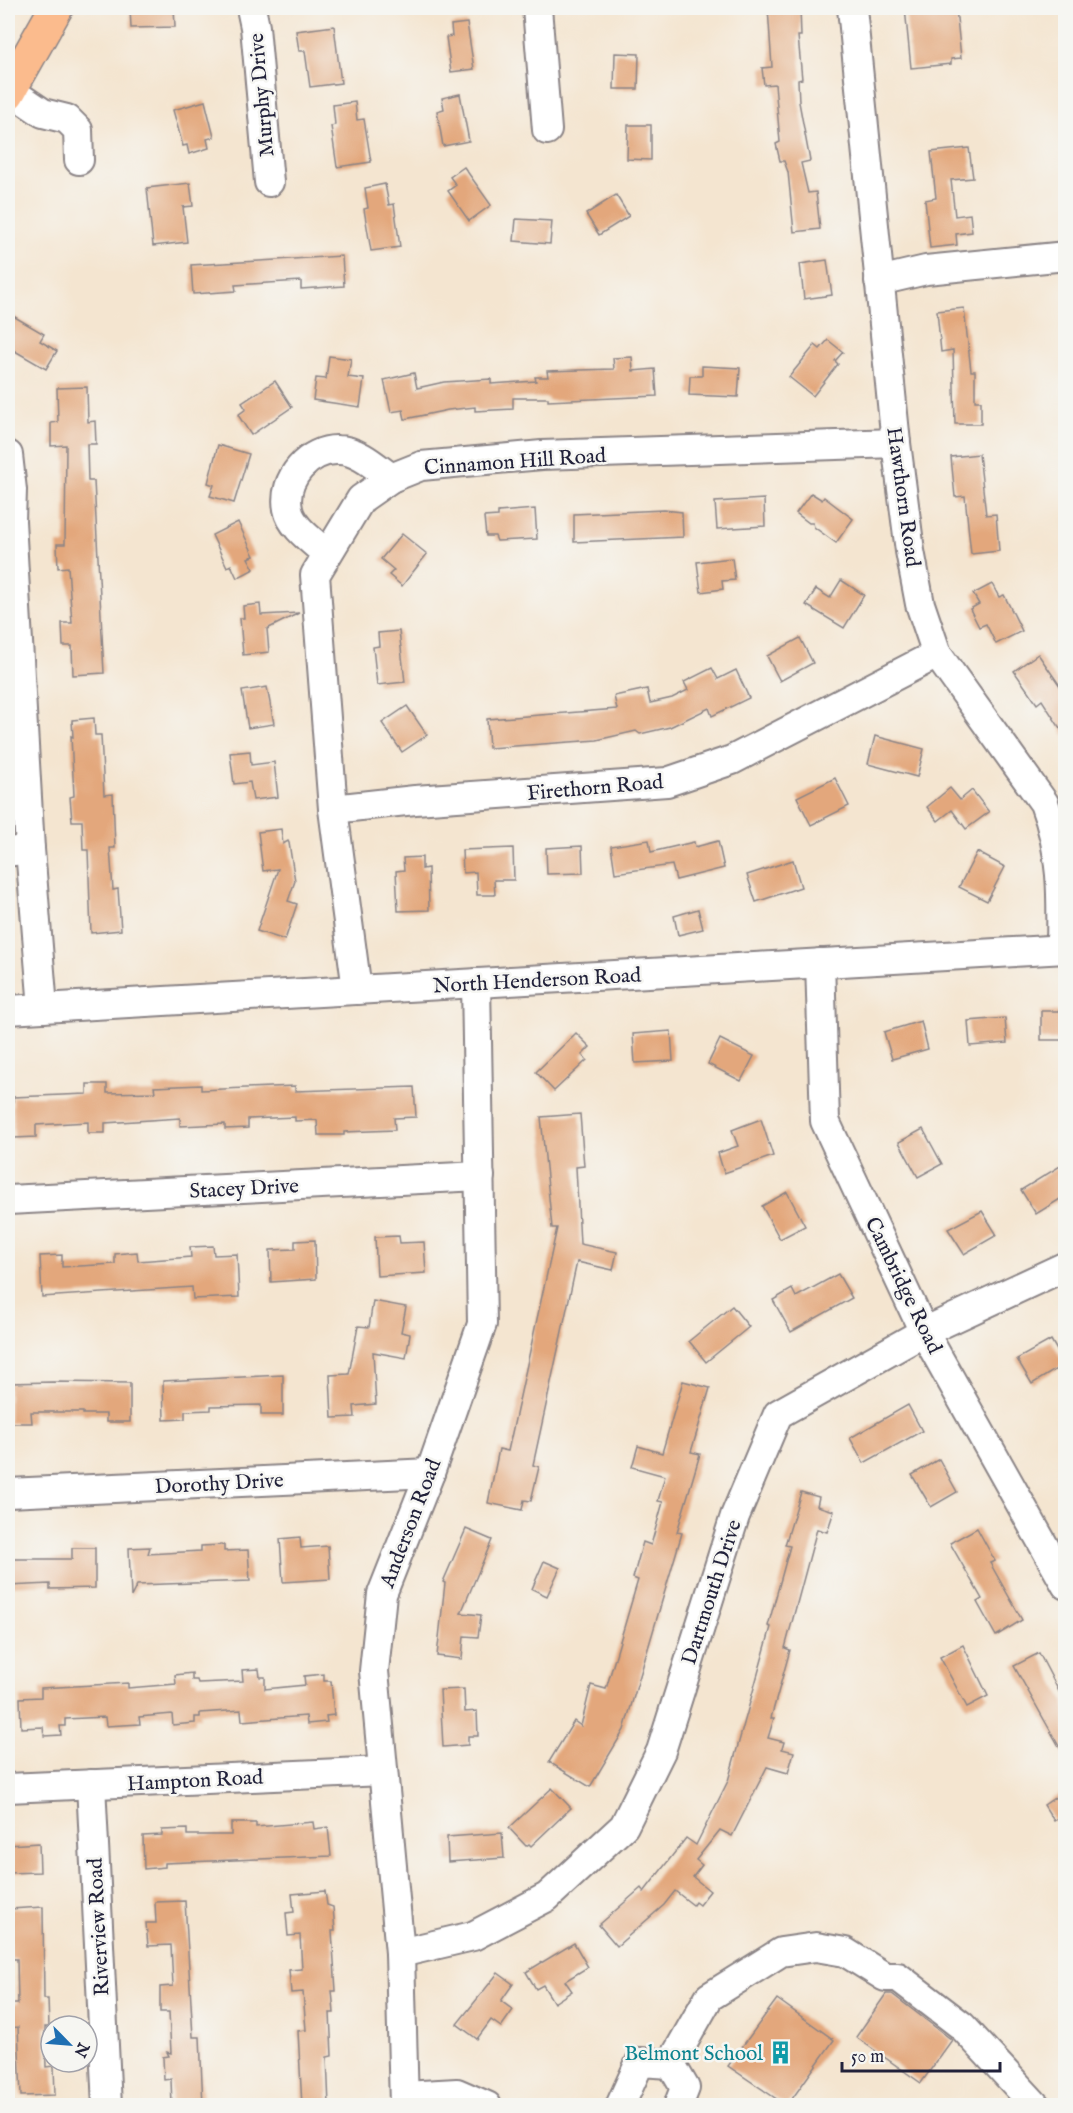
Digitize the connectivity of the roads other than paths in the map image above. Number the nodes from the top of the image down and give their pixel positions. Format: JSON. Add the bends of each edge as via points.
{"nodes":[{"id":1,"x":56,"y":8,"type":"edge"},
{"id":2,"x":250,"y":8,"type":"edge"},
{"id":3,"x":537,"y":8,"type":"edge"},
{"id":4,"x":852,"y":8,"type":"edge"},
{"id":5,"x":8,"y":91,"type":"edge"},
{"id":6,"x":547,"y":130,"type":"dead end"},
{"id":7,"x":79,"y":160,"type":"dead end"},
{"id":8,"x":269,"y":182,"type":"dead end"},
{"id":9,"x":1065,"y":256,"type":"edge"},
{"id":10,"x":879,"y":281,"type":"junction"},
{"id":11,"x":896,"y":443,"type":"junction"},
{"id":12,"x":8,"y":455,"type":"edge"},
{"id":13,"x":391,"y":478,"type":"junction"},
{"id":14,"x":9,"y":519,"type":"edge"},
{"id":15,"x":327,"y":554,"type":"junction"},
{"id":16,"x":937,"y":654,"type":"junction"},
{"id":17,"x":333,"y":809,"type":"junction"},
{"id":18,"x":19,"y":850,"type":"edge"},
{"id":19,"x":1063,"y":949,"type":"edge"},
{"id":20,"x":820,"y":963,"type":"junction"},
{"id":21,"x":476,"y":983,"type":"junction"},
{"id":22,"x":357,"y":990,"type":"junction"},
{"id":23,"x":43,"y":1008,"type":"junction"},
{"id":24,"x":8,"y":1010,"type":"edge"},
{"id":25,"x":480,"y":1176,"type":"junction"},
{"id":26,"x":8,"y":1200,"type":"edge"},
{"id":27,"x":1065,"y":1266,"type":"edge"},
{"id":28,"x":924,"y":1332,"type":"junction"},
{"id":29,"x":430,"y":1473,"type":"junction"},
{"id":30,"x":8,"y":1493,"type":"edge"},
{"id":31,"x":1065,"y":1585,"type":"edge"},
{"id":32,"x":383,"y":1771,"type":"junction"},
{"id":33,"x":91,"y":1784,"type":"junction"},
{"id":34,"x":8,"y":1788,"type":"edge"},
{"id":35,"x":400,"y":1953,"type":"junction"},
{"id":36,"x":671,"y":2064,"type":"junction"},
{"id":37,"x":404,"y":2101,"type":"edge"},
{"id":38,"x":107,"y":2106,"type":"edge"},
{"id":39,"x":487,"y":2106,"type":"edge"},
{"id":40,"x":620,"y":2106,"type":"edge"},
{"id":41,"x":678,"y":2106,"type":"edge"},
{"id":42,"x":1036,"y":2106,"type":"edge"}],
"edges":[{"from":1,"to":5,"type":"main road"},
{"from":2,"to":8,"type":"street","name":"Murphy Drive"},
{"from":3,"to":6,"type":"street"},
{"from":4,"to":10,"type":"street","name":"Hawthorn Road"},
{"from":5,"to":7,"type":"street","via":[[43,113],[67,119],[78,130]]},
{"from":9,"to":10,"type":"street","via":[[926,270]]},
{"from":10,"to":11,"type":"street","name":"Hawthorn Road"},
{"from":11,"to":13,"type":"street","name":"Cinnamon Hill Road","via":[[542,455],[421,466]]},
{"from":11,"to":16,"type":"street","name":"Hawthorn Road","via":[[916,583]]},
{"from":12,"to":14,"type":"street","via":[[12,490]]},
{"from":13,"to":15,"type":"street","name":"Cinnamon Hill Road","via":[[361,499]]},
{"from":13,"to":15,"type":"street","via":[[368,461],[339,450],[311,457],[296,472],[288,489],[288,509],[303,532]]},
{"from":14,"to":18,"type":"street"},
{"from":15,"to":17,"type":"street","name":"Cinnamon Hill Road","via":[[315,575]]},
{"from":16,"to":17,"type":"street","name":"Firethorn Road","via":[[732,760],[668,782]]},
{"from":16,"to":19,"type":"street","name":"Hawthorn Road","via":[[1044,803],[1062,875]]},
{"from":17,"to":22,"type":"street","name":"Cinnamon Hill Road"},
{"from":18,"to":23,"type":"street"},
{"from":19,"to":20,"type":"street","name":"North Henderson Road"},
{"from":20,"to":21,"type":"street","name":"North Henderson Road"},
{"from":20,"to":28,"type":"street","name":"Cambridge Road","via":[[825,1121]]},
{"from":21,"to":22,"type":"street","name":"North Henderson Road"},
{"from":21,"to":25,"type":"street","name":"Anderson Road"},
{"from":22,"to":23,"type":"street","name":"North Henderson Road"},
{"from":23,"to":24,"type":"street","name":"North Henderson Road"},
{"from":25,"to":26,"type":"street","name":"Stacey Drive"},
{"from":25,"to":29,"type":"street","name":"Anderson Road","via":[[482,1324]]},
{"from":27,"to":28,"type":"street","name":"Dartmouth Drive"},
{"from":28,"to":31,"type":"street","name":"Cambridge Road"},
{"from":28,"to":35,"type":"street","name":"Dartmouth Drive","via":[[778,1414],[735,1516],[661,1751],[624,1826],[547,1897],[474,1936]]},
{"from":29,"to":30,"type":"street","name":"Dorothy Drive"},
{"from":29,"to":32,"type":"street","name":"Anderson Road","via":[[382,1593],[374,1671]]},
{"from":32,"to":33,"type":"street","name":"Hampton Road"},
{"from":32,"to":35,"type":"street","name":"Anderson Road"},
{"from":33,"to":34,"type":"street","name":"Hampton Road"},
{"from":33,"to":38,"type":"street","name":"Riverview Road"},
{"from":35,"to":37,"type":"street","name":"Anderson Road"},
{"from":36,"to":40,"type":"street","via":[[640,2062]]},
{"from":36,"to":41,"type":"street","via":[[685,2088]]},
{"from":36,"to":42,"type":"street","via":[[709,1996],[781,1952],[816,1947],[845,1952],[885,1977],[898,1977],[962,2026]]},
{"from":37,"to":39,"type":"street","via":[[457,2093]]}]}
